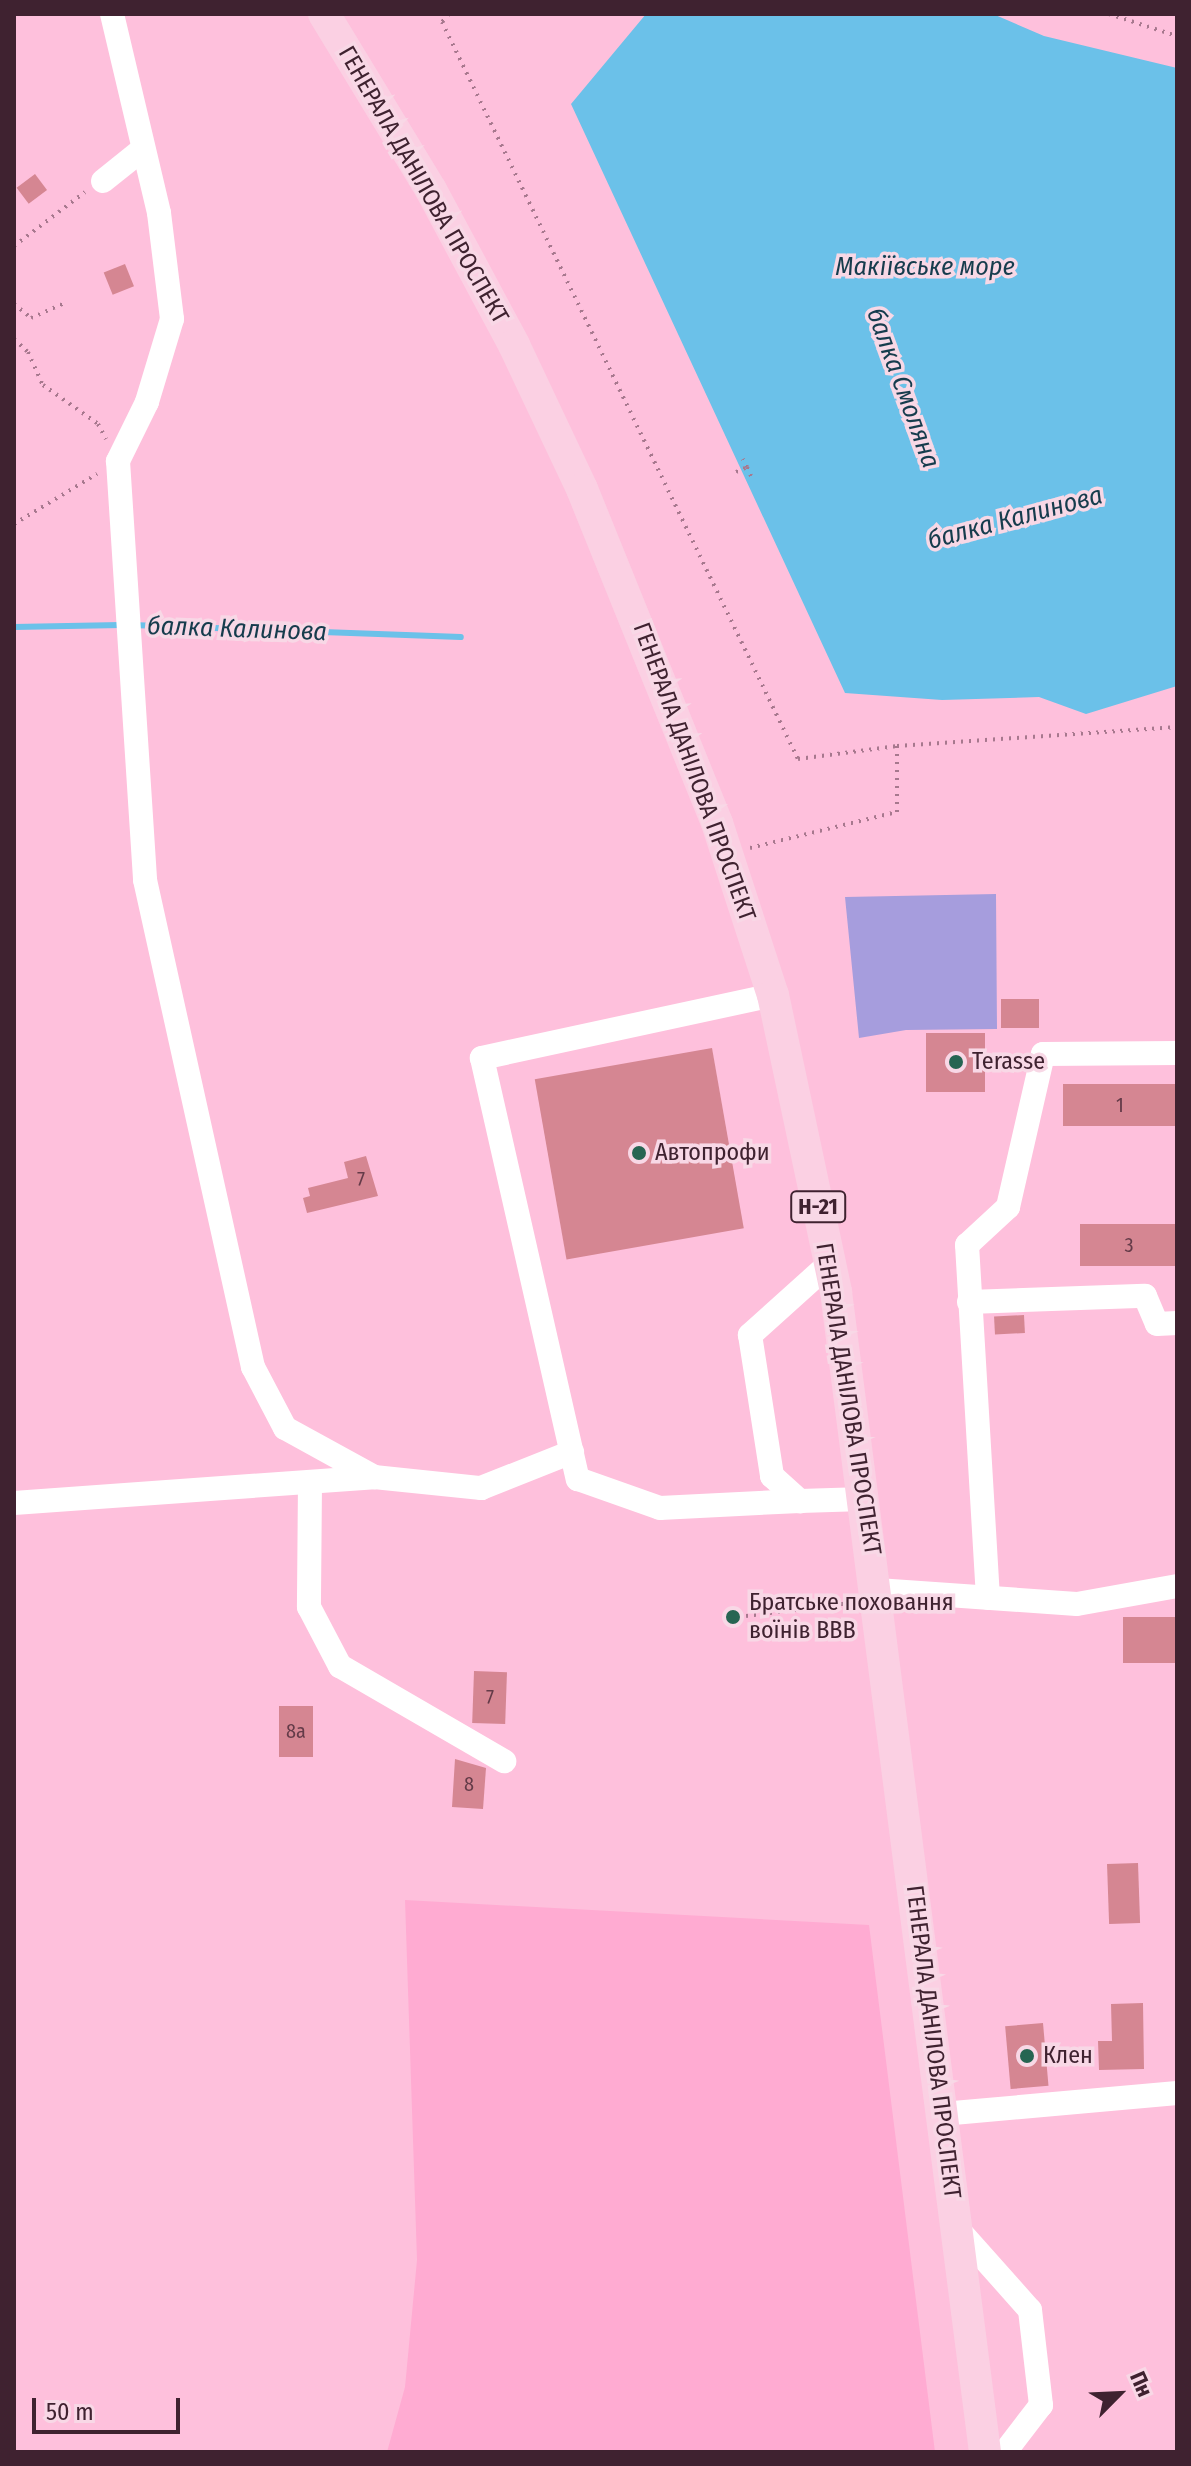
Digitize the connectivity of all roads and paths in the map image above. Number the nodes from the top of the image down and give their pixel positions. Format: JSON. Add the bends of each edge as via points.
{"nodes":[{"id":1,"x":112,"y":14,"type":"edge"},
{"id":2,"x":324,"y":14,"type":"edge"},
{"id":3,"x":449,"y":14,"type":"edge"},
{"id":4,"x":1109,"y":14,"type":"edge"},
{"id":5,"x":1177,"y":36,"type":"edge"},
{"id":6,"x":143,"y":149,"type":"junction"},
{"id":7,"x":103,"y":181,"type":"joint"},
{"id":8,"x":14,"y":246,"type":"edge"},
{"id":9,"x":14,"y":304,"type":"edge"},
{"id":10,"x":63,"y":304,"type":"dead end"},
{"id":11,"x":14,"y":339,"type":"edge"},
{"id":12,"x":743,"y":459,"type":"dead end"},
{"id":13,"x":118,"y":461,"type":"junction"},
{"id":14,"x":747,"y":467,"type":"junction"},
{"id":15,"x":736,"y":472,"type":"dead end"},
{"id":16,"x":751,"y":476,"type":"dead end"},
{"id":17,"x":14,"y":524,"type":"edge"},
{"id":18,"x":1177,"y":727,"type":"edge"},
{"id":19,"x":897,"y":746,"type":"junction"},
{"id":20,"x":727,"y":853,"type":"junction"},
{"id":21,"x":773,"y":995,"type":"junction"},
{"id":22,"x":1177,"y":1053,"type":"edge"},
{"id":23,"x":830,"y":1263,"type":"junction"},
{"id":24,"x":969,"y":1302,"type":"junction"},
{"id":25,"x":1177,"y":1323,"type":"edge"},
{"id":26,"x":572,"y":1452,"type":"junction"},
{"id":27,"x":374,"y":1477,"type":"junction"},
{"id":28,"x":310,"y":1483,"type":"junction"},
{"id":29,"x":864,"y":1499,"type":"junction"},
{"id":30,"x":800,"y":1501,"type":"junction"},
{"id":31,"x":14,"y":1503,"type":"edge"},
{"id":32,"x":1177,"y":1586,"type":"edge"},
{"id":33,"x":878,"y":1595,"type":"junction"},
{"id":34,"x":988,"y":1598,"type":"junction"},
{"id":35,"x":746,"y":1616,"type":"dead end"},
{"id":36,"x":504,"y":1761,"type":"dead end"},
{"id":37,"x":1177,"y":2093,"type":"edge"},
{"id":38,"x":942,"y":2114,"type":"junction"},
{"id":39,"x":956,"y":2227,"type":"junction"},
{"id":40,"x":985,"y":2452,"type":"edge"},
{"id":41,"x":1005,"y":2452,"type":"edge"}],
"edges":[{"from":1,"to":6,"type":"street"},
{"from":2,"to":20,"type":"main road","name":"ГЕНЕРАЛА ДАНІЛОВА ПРОСПЕКТ","number":"Н-21","via":[[424,177],[514,345],[641,627]]},
{"from":3,"to":19,"type":"path","via":[[442,22],[798,759]]},
{"from":4,"to":5,"type":"path"},
{"from":6,"to":7,"type":"street"},
{"from":6,"to":13,"type":"street","via":[[159,213],[172,319],[147,402]]},
{"from":7,"to":8,"type":"path","via":[[51,213]]},
{"from":9,"to":10,"type":"path","via":[[31,318]]},
{"from":11,"to":13,"type":"path","via":[[28,352],[43,385],[98,424]]},
{"from":12,"to":14,"type":"path"},
{"from":13,"to":17,"type":"path"},
{"from":13,"to":27,"type":"street","via":[[145,880],[253,1367],[285,1428]]},
{"from":14,"to":15,"type":"path"},
{"from":14,"to":16,"type":"path"},
{"from":18,"to":19,"type":"path"},
{"from":19,"to":20,"type":"path","via":[[897,812]]},
{"from":20,"to":21,"type":"main road","name":"ГЕНЕРАЛА ДАНІЛОВА ПРОСПЕКТ","number":"Н-21"},
{"from":21,"to":23,"type":"main road","name":"ГЕНЕРАЛА ДАНІЛОВА ПРОСПЕКТ","number":"Н-21"},
{"from":21,"to":26,"type":"street","via":[[482,1058]]},
{"from":22,"to":24,"type":"street","via":[[1043,1054],[1008,1207],[967,1245]]},
{"from":23,"to":29,"type":"main road","name":"ГЕНЕРАЛА ДАНІЛОВА ПРОСПЕКТ","number":"Н-21"},
{"from":23,"to":30,"type":"street","via":[[750,1335],[772,1476]]},
{"from":24,"to":25,"type":"street","via":[[1145,1296],[1157,1324]]},
{"from":24,"to":34,"type":"street"},
{"from":26,"to":27,"type":"street","via":[[481,1488]]},
{"from":26,"to":30,"type":"street","via":[[578,1479],[660,1508]]},
{"from":27,"to":28,"type":"street"},
{"from":28,"to":31,"type":"street"},
{"from":28,"to":36,"type":"street","via":[[309,1607],[340,1666]]},
{"from":29,"to":30,"type":"street"},
{"from":29,"to":33,"type":"main road","name":"ГЕНЕРАЛА ДАНІЛОВА ПРОСПЕКТ","number":"Н-21"},
{"from":32,"to":34,"type":"street","via":[[1077,1604]]},
{"from":33,"to":34,"type":"street"},
{"from":33,"to":35,"type":"path"},
{"from":33,"to":38,"type":"main road","name":"ГЕНЕРАЛА ДАНІЛОВА ПРОСПЕКТ","number":"Н-21"},
{"from":37,"to":38,"type":"street"},
{"from":38,"to":39,"type":"main road","name":"ГЕНЕРАЛА ДАНІЛОВА ПРОСПЕКТ","number":"Н-21"},
{"from":39,"to":40,"type":"main road","name":"ГЕНЕРАЛА ДАНІЛОВА ПРОСПЕКТ","number":"Н-21"},
{"from":39,"to":41,"type":"street","via":[[1030,2310],[1041,2405]]}]}
